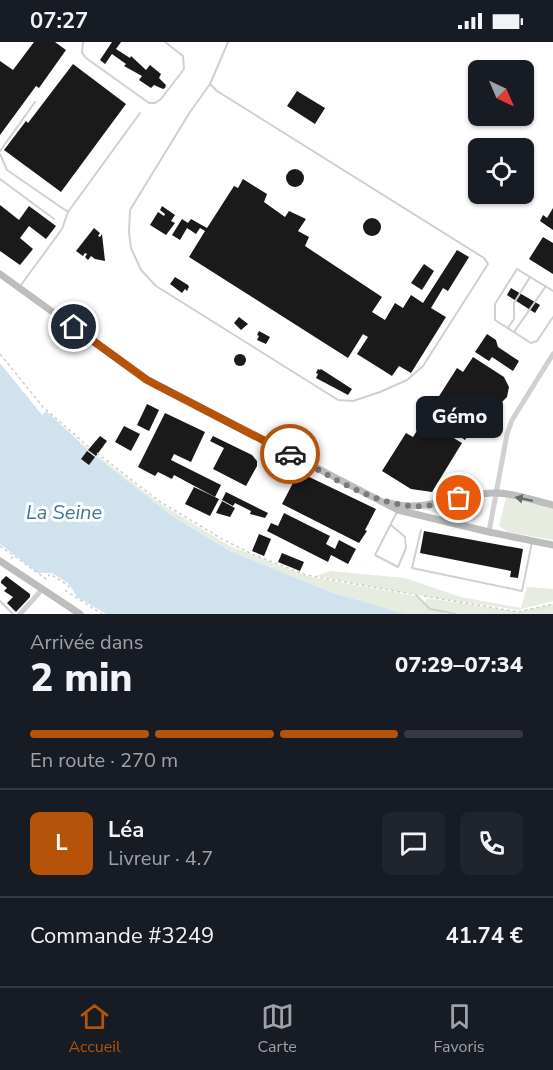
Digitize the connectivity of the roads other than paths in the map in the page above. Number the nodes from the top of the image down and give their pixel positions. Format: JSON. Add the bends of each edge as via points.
{"nodes":[{"id":1,"x":83,"y":42,"type":"edge"},
{"id":2,"x":165,"y":42,"type":"edge"},
{"id":3,"x":228,"y":42,"type":"edge"},
{"id":4,"x":210,"y":84,"type":"junction"},
{"id":5,"x":35,"y":102,"type":"dead end"},
{"id":6,"x":140,"y":113,"type":"dead end"},
{"id":7,"x":0,"y":152,"type":"edge"},
{"id":8,"x":0,"y":180,"type":"edge"},
{"id":9,"x":68,"y":212,"type":"junction"},
{"id":10,"x":54,"y":219,"type":"dead end"},
{"id":11,"x":0,"y":274,"type":"edge"},
{"id":12,"x":530,"y":277,"type":"junction"},
{"id":13,"x":546,"y":286,"type":"junction"},
{"id":14,"x":19,"y":288,"type":"junction"},
{"id":15,"x":553,"y":291,"type":"edge"},
{"id":16,"x":553,"y":318,"type":"edge"},
{"id":17,"x":508,"y":328,"type":"junction"},
{"id":18,"x":514,"y":332,"type":"junction"},
{"id":19,"x":553,"y":354,"type":"edge"},
{"id":20,"x":495,"y":492,"type":"junction"},
{"id":21,"x":373,"y":498,"type":"junction"},
{"id":22,"x":553,"y":505,"type":"edge"},
{"id":23,"x":398,"y":510,"type":"junction"},
{"id":24,"x":391,"y":525,"type":"junction"},
{"id":25,"x":421,"y":530,"type":"dead end"},
{"id":26,"x":489,"y":532,"type":"junction"},
{"id":27,"x":532,"y":541,"type":"junction"},
{"id":28,"x":553,"y":545,"type":"edge"},
{"id":29,"x":0,"y":561,"type":"edge"},
{"id":30,"x":0,"y":566,"type":"edge"},
{"id":31,"x":39,"y":593,"type":"junction"},
{"id":32,"x":416,"y":595,"type":"road end"},
{"id":33,"x":0,"y":601,"type":"edge"},
{"id":34,"x":13,"y":614,"type":"edge"},
{"id":35,"x":20,"y":614,"type":"edge"},
{"id":36,"x":73,"y":614,"type":"edge"},
{"id":37,"x":80,"y":614,"type":"edge"},
{"id":38,"x":456,"y":614,"type":"edge"}],
"edges":[{"from":1,"to":2,"type":"lane","via":[[82,53],[86,58],[149,103],[161,99],[184,69],[183,56]]},
{"from":3,"to":4,"type":"lane"},
{"from":4,"to":4,"type":"lane","via":[[130,210],[131,248],[141,270],[156,286],[338,400],[353,401],[407,380],[423,366],[488,264]]},
{"from":5,"to":7,"type":"lane"},
{"from":6,"to":9,"type":"lane"},
{"from":7,"to":9,"type":"lane","via":[[7,170]]},
{"from":8,"to":10,"type":"lane"},
{"from":9,"to":14,"type":"lane","via":[[62,229]]},
{"from":11,"to":14,"type":"main road"},
{"from":12,"to":13,"type":"lane"},
{"from":12,"to":17,"type":"lane","via":[[514,303],[514,319]]},
{"from":12,"to":17,"type":"lane","via":[[517,269],[495,304],[495,320]]},
{"from":13,"to":15,"type":"lane"},
{"from":13,"to":18,"type":"lane"},
{"from":14,"to":21,"type":"main road","via":[[147,380]]},
{"from":16,"to":18,"type":"lane","via":[[537,341],[531,343]]},
{"from":17,"to":18,"type":"lane"},
{"from":19,"to":20,"type":"street","via":[[512,420]]},
{"from":20,"to":21,"type":"main road","via":[[423,506]]},
{"from":22,"to":20,"type":"main road","one_way":true},
{"from":20,"to":26,"type":"street"},
{"from":21,"to":23,"type":"main road"},
{"from":23,"to":24,"type":"lane"},
{"from":23,"to":26,"type":"main road"},
{"from":24,"to":24,"type":"lane","via":[[375,555],[399,567],[406,548],[405,537]]},
{"from":25,"to":27,"type":"lane","via":[[412,568],[522,591]]},
{"from":26,"to":27,"type":"main road"},
{"from":27,"to":28,"type":"main road"},
{"from":29,"to":37,"type":"main road"},
{"from":30,"to":31,"type":"main road"},
{"from":31,"to":35,"type":"street"},
{"from":31,"to":36,"type":"main road"},
{"from":32,"to":38,"type":"lane","via":[[430,609]]},
{"from":33,"to":34,"type":"lane"}]}
